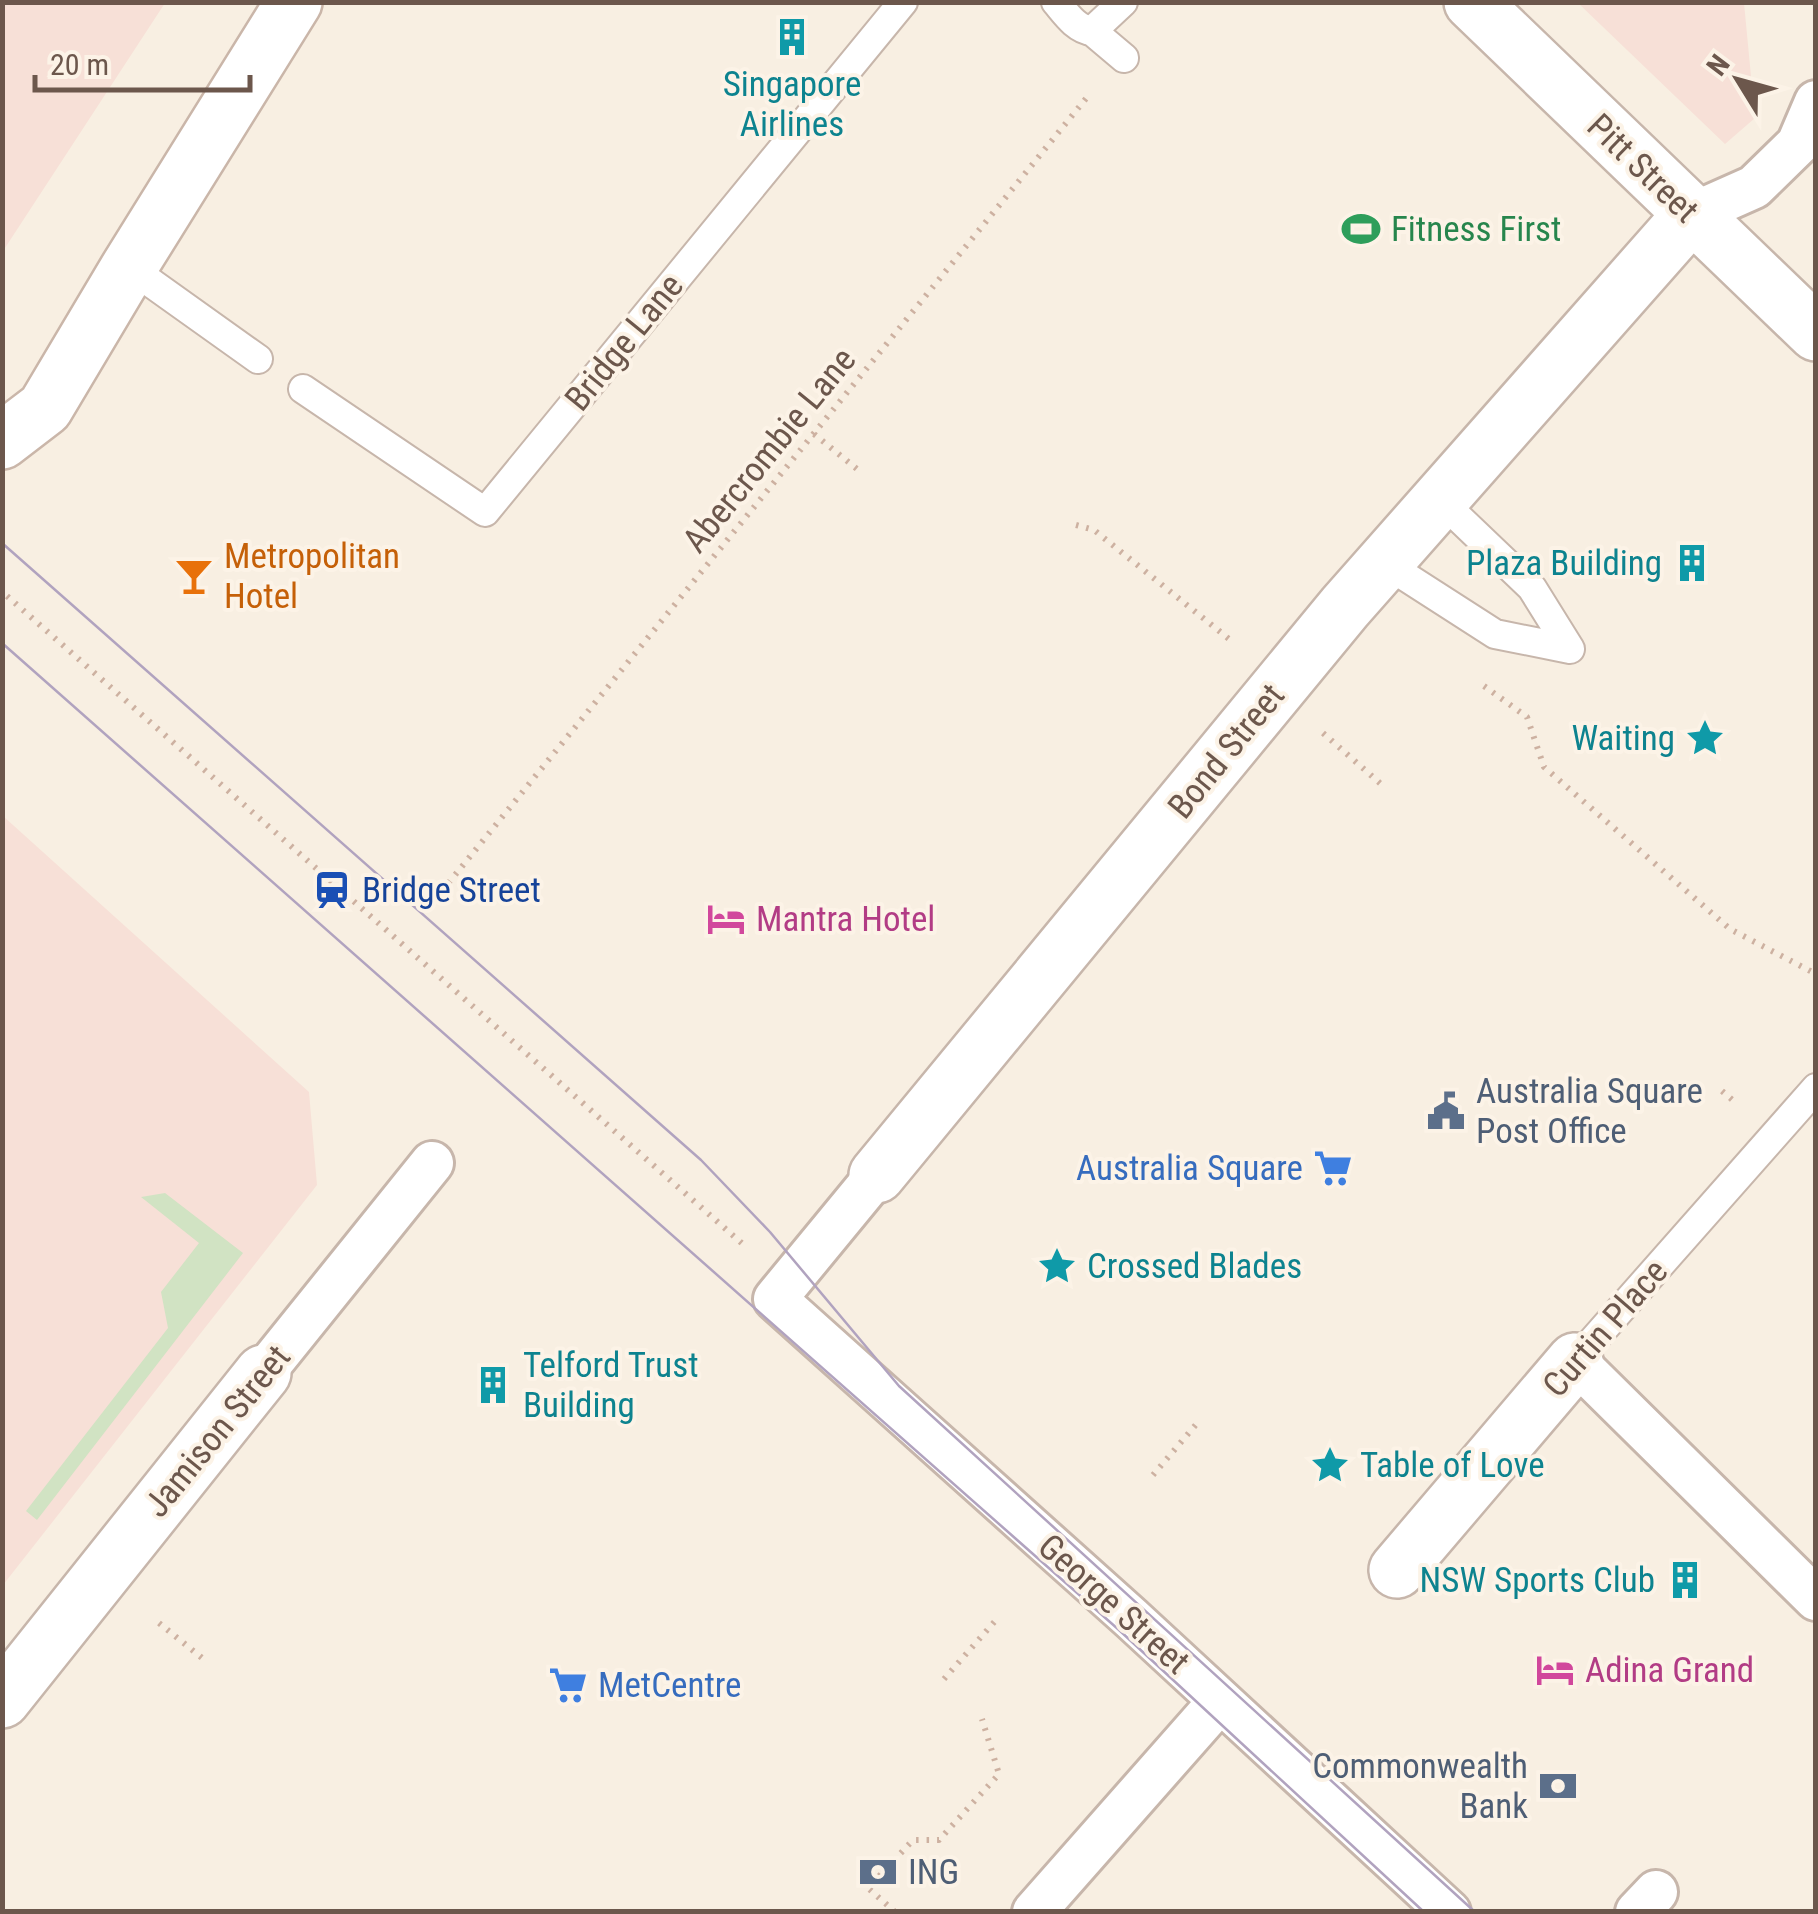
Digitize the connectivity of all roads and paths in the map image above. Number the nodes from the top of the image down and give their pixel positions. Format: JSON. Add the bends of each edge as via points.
{"nodes":[{"id":1,"x":294,"y":2,"type":"edge"},
{"id":2,"x":904,"y":2,"type":"edge"},
{"id":3,"x":1056,"y":2,"type":"edge"},
{"id":4,"x":1123,"y":2,"type":"edge"},
{"id":5,"x":1472,"y":2,"type":"edge"},
{"id":6,"x":1088,"y":30,"type":"junction"},
{"id":7,"x":1124,"y":58,"type":"dead end"},
{"id":8,"x":1816,"y":102,"type":"edge"},
{"id":9,"x":1691,"y":215,"type":"junction"},
{"id":10,"x":129,"y":267,"type":"junction"},
{"id":11,"x":1816,"y":334,"type":"edge"},
{"id":12,"x":258,"y":360,"type":"dead end"},
{"id":13,"x":303,"y":390,"type":"dead end"},
{"id":14,"x":814,"y":434,"type":"junction"},
{"id":15,"x":2,"y":440,"type":"edge"},
{"id":16,"x":858,"y":470,"type":"dead end"},
{"id":17,"x":1438,"y":498,"type":"junction"},
{"id":18,"x":1076,"y":526,"type":"dead end"},
{"id":19,"x":1383,"y":562,"type":"junction"},
{"id":20,"x":6,"y":596,"type":"dead end"},
{"id":21,"x":1282,"y":682,"type":"junction"},
{"id":22,"x":1482,"y":685,"type":"dead end"},
{"id":23,"x":1321,"y":731,"type":"dead end"},
{"id":24,"x":1382,"y":785,"type":"dead end"},
{"id":25,"x":442,"y":891,"type":"dead end"},
{"id":26,"x":1816,"y":974,"type":"edge"},
{"id":27,"x":1816,"y":1088,"type":"edge"},
{"id":28,"x":432,"y":1163,"type":"dead end"},
{"id":29,"x":878,"y":1175,"type":"joint"},
{"id":30,"x":775,"y":1299,"type":"junction"},
{"id":31,"x":1575,"y":1361,"type":"junction"},
{"id":32,"x":263,"y":1373,"type":"joint"},
{"id":33,"x":1199,"y":1421,"type":"dead end"},
{"id":34,"x":1153,"y":1475,"type":"dead end"},
{"id":35,"x":1397,"y":1570,"type":"dead end"},
{"id":36,"x":1816,"y":1599,"type":"edge"},
{"id":37,"x":996,"y":1620,"type":"dead end"},
{"id":38,"x":159,"y":1623,"type":"dead end"},
{"id":39,"x":207,"y":1662,"type":"dead end"},
{"id":40,"x":944,"y":1679,"type":"dead end"},
{"id":41,"x":2,"y":1700,"type":"edge"},
{"id":42,"x":1220,"y":1700,"type":"junction"},
{"id":43,"x":982,"y":1718,"type":"dead end"},
{"id":44,"x":895,"y":1912,"type":"edge"},
{"id":45,"x":1034,"y":1912,"type":"edge"},
{"id":46,"x":1449,"y":1912,"type":"edge"}],
"edges":[{"from":1,"to":10,"type":"street"},
{"from":2,"to":13,"type":"lane","name":"Bridge Lane","via":[[485,512]]},
{"from":3,"to":6,"type":"lane"},
{"from":4,"to":6,"type":"lane"},
{"from":5,"to":9,"type":"street","name":"Pitt Street"},
{"from":6,"to":7,"type":"lane"},
{"from":6,"to":14,"type":"path","name":"Abercrombie Lane","via":[[1098,85]]},
{"from":8,"to":9,"type":"street","via":[[1798,144],[1754,187]]},
{"from":9,"to":11,"type":"street","name":"Pitt Street"},
{"from":9,"to":17,"type":"street","name":"Bond Street"},
{"from":10,"to":12,"type":"lane"},
{"from":10,"to":15,"type":"street","via":[[45,408]]},
{"from":14,"to":16,"type":"path"},
{"from":14,"to":25,"type":"path","name":"Abercrombie Lane"},
{"from":17,"to":19,"type":"street","name":"Bond Street"},
{"from":17,"to":19,"type":"lane","via":[[1532,588],[1570,649],[1495,634]]},
{"from":18,"to":21,"type":"path","via":[[1094,530]]},
{"from":19,"to":21,"type":"street","name":"Bond Street"},
{"from":20,"to":30,"type":"path","via":[[752,1253]]},
{"from":21,"to":29,"type":"street","name":"Bond Street"},
{"from":22,"to":26,"type":"path","via":[[1526,717],[1544,767],[1715,917]]},
{"from":23,"to":24,"type":"path"},
{"from":27,"to":31,"type":"lane","name":"Curtin Place"},
{"from":28,"to":32,"type":"street","name":"Jamison Street"},
{"from":29,"to":30,"type":"street","name":"Bond Street"},
{"from":30,"to":42,"type":"street","name":"George Street"},
{"from":31,"to":35,"type":"street","name":"Curtin Place"},
{"from":31,"to":36,"type":"street"},
{"from":32,"to":41,"type":"street","name":"Jamison Street"},
{"from":33,"to":34,"type":"path"},
{"from":37,"to":40,"type":"path"},
{"from":38,"to":39,"type":"path"},
{"from":42,"to":45,"type":"street"},
{"from":42,"to":46,"type":"street","name":"George Street"},
{"from":43,"to":44,"type":"path","via":[[999,1774],[940,1840],[913,1840],[868,1888]]}]}
